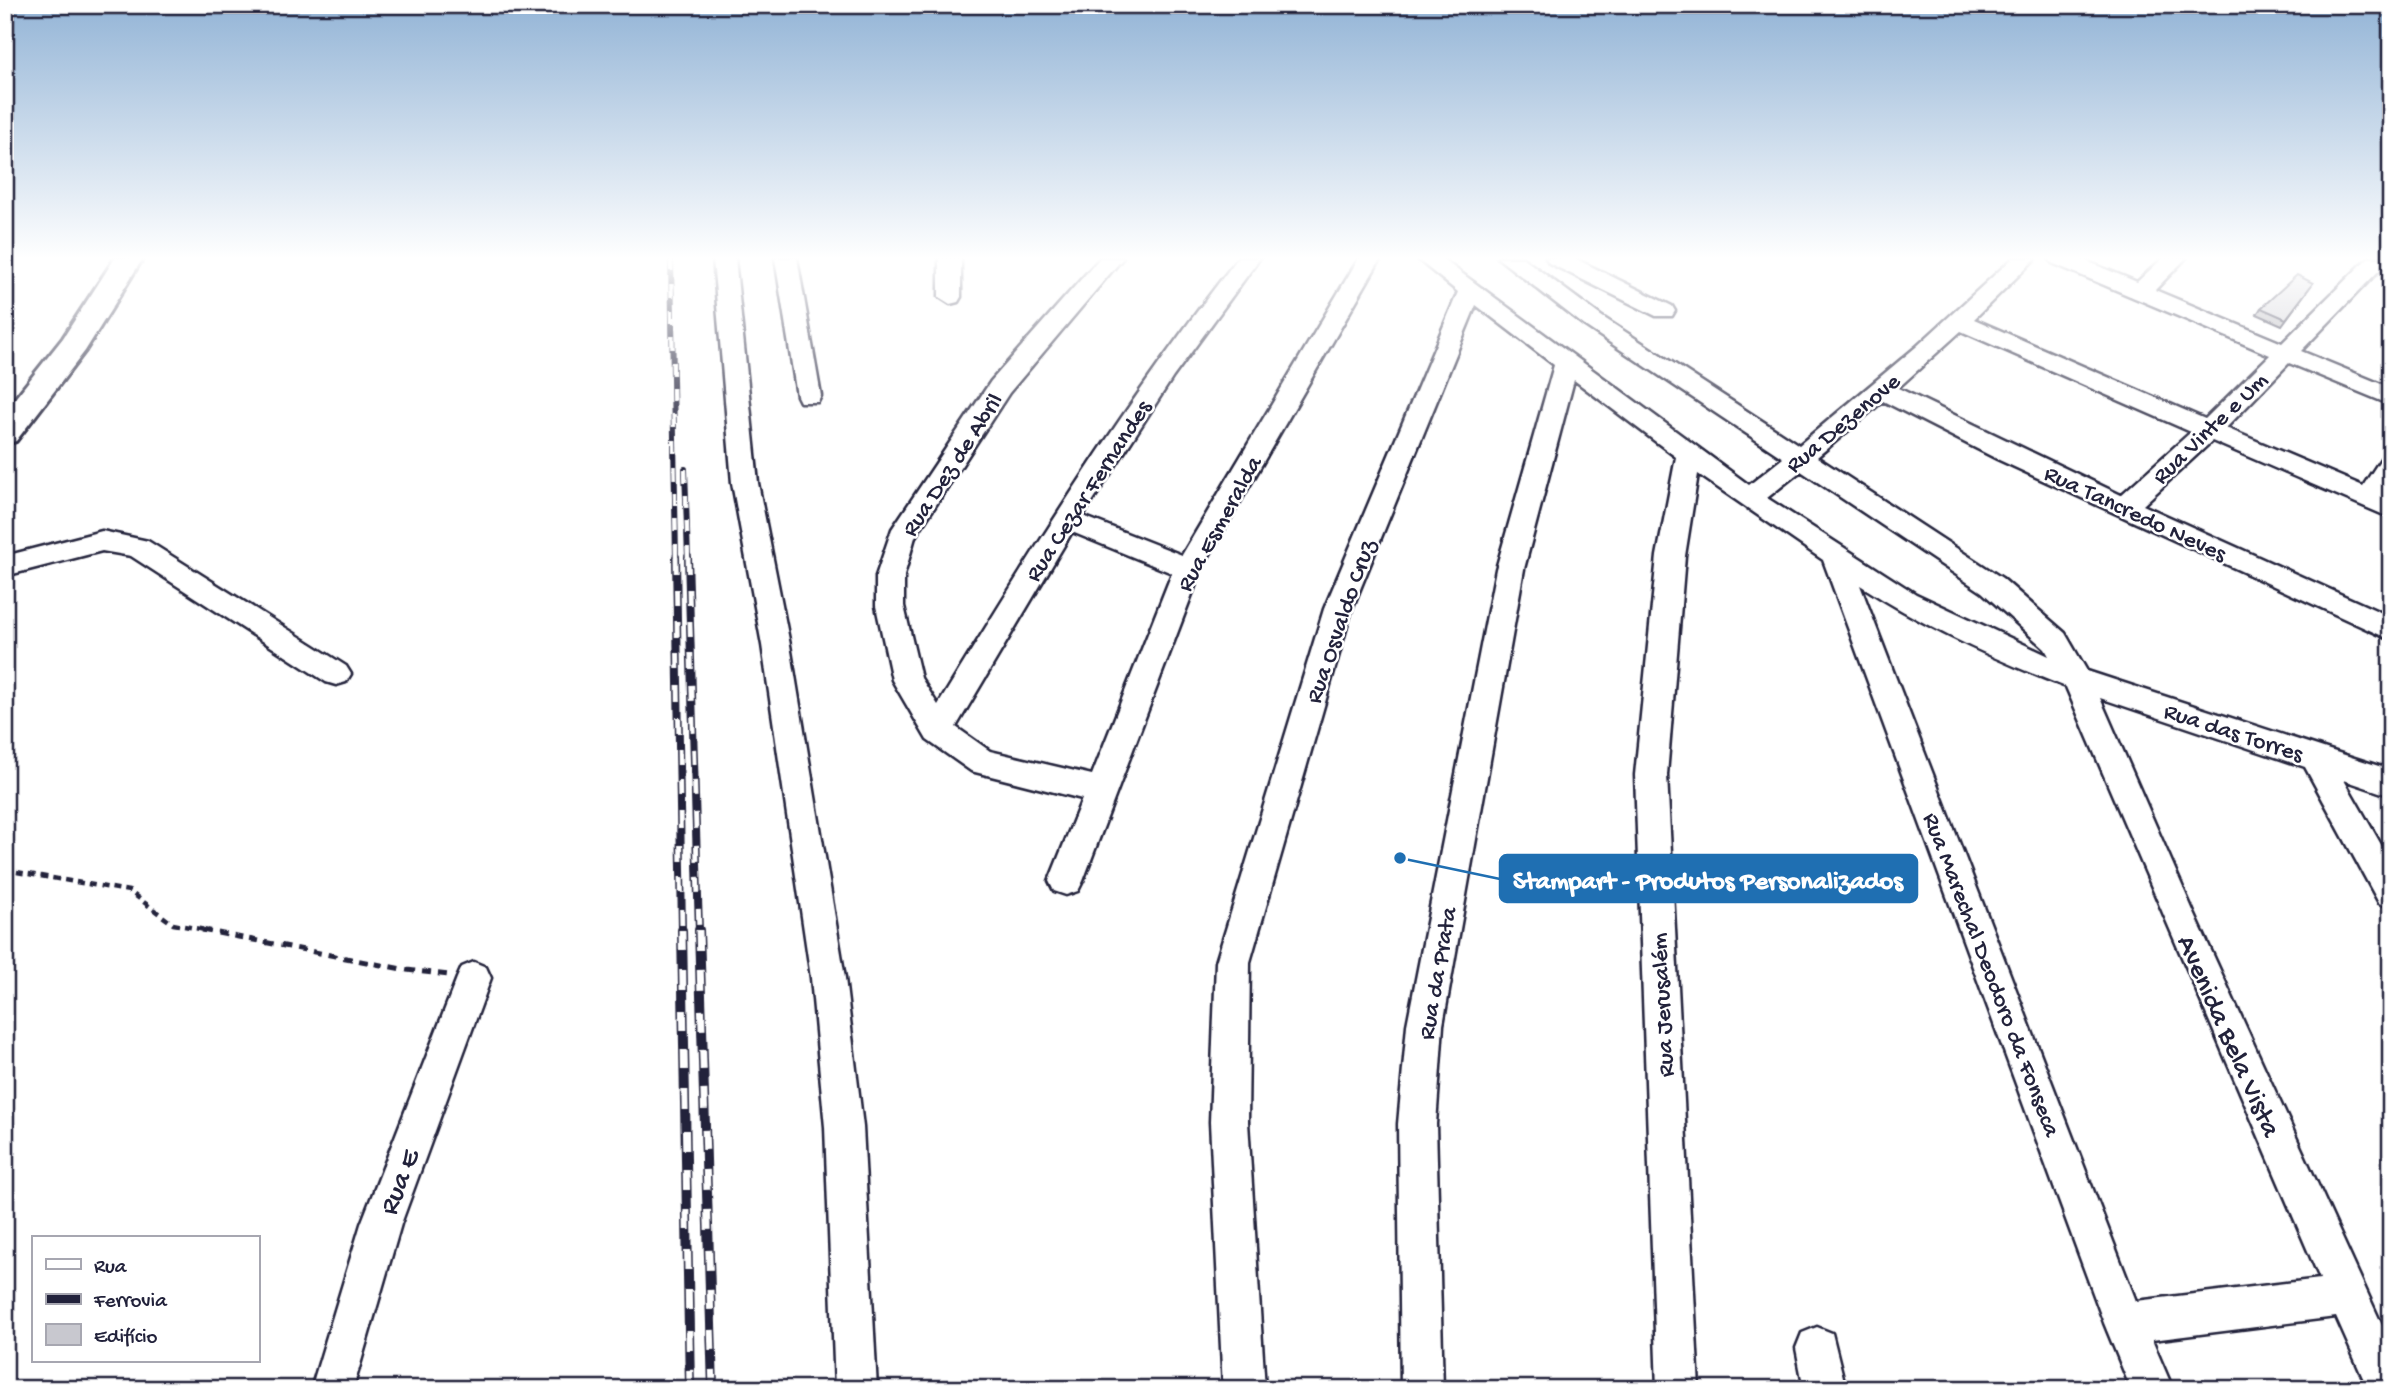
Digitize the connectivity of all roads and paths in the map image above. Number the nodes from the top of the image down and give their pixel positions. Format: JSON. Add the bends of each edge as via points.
{"nodes":[{"id":1,"x":87,"y":323,"type":"edge"},
{"id":2,"x":730,"y":323,"type":"edge"},
{"id":3,"x":797,"y":323,"type":"edge"},
{"id":4,"x":1056,"y":323,"type":"edge"},
{"id":5,"x":1197,"y":323,"type":"edge"},
{"id":6,"x":1332,"y":323,"type":"edge"},
{"id":7,"x":1457,"y":323,"type":"edge"},
{"id":8,"x":1517,"y":323,"type":"edge"},
{"id":9,"x":1596,"y":323,"type":"edge"},
{"id":10,"x":1959,"y":323,"type":"edge"},
{"id":11,"x":1962,"y":323,"type":"edge"},
{"id":12,"x":2216,"y":323,"type":"edge"},
{"id":13,"x":2316,"y":323,"type":"edge"},
{"id":14,"x":2287,"y":352,"type":"junction"},
{"id":15,"x":1567,"y":360,"type":"junction"},
{"id":16,"x":1883,"y":391,"type":"junction"},
{"id":17,"x":809,"y":396,"type":"dead end"},
{"id":18,"x":2391,"y":397,"type":"edge"},
{"id":19,"x":10,"y":424,"type":"edge"},
{"id":20,"x":2209,"y":430,"type":"junction"},
{"id":21,"x":1689,"y":455,"type":"junction"},
{"id":22,"x":1800,"y":457,"type":"junction"},
{"id":23,"x":2391,"y":463,"type":"edge"},
{"id":24,"x":1749,"y":499,"type":"junction"},
{"id":25,"x":2379,"y":504,"type":"edge"},
{"id":26,"x":2125,"y":506,"type":"junction"},
{"id":27,"x":1065,"y":519,"type":"junction"},
{"id":28,"x":1836,"y":558,"type":"junction"},
{"id":29,"x":5,"y":566,"type":"edge"},
{"id":30,"x":1188,"y":568,"type":"junction"},
{"id":31,"x":2391,"y":629,"type":"edge"},
{"id":32,"x":337,"y":674,"type":"dead end"},
{"id":33,"x":2077,"y":679,"type":"junction"},
{"id":34,"x":938,"y":731,"type":"junction"},
{"id":35,"x":2315,"y":757,"type":"junction"},
{"id":36,"x":2391,"y":783,"type":"edge"},
{"id":37,"x":1103,"y":791,"type":"junction"},
{"id":38,"x":5,"y":870,"type":"edge"},
{"id":39,"x":1066,"y":881,"type":"dead end"},
{"id":40,"x":2391,"y":893,"type":"edge"},
{"id":41,"x":474,"y":978,"type":"joint"},
{"id":42,"x":2346,"y":1296,"type":"junction"},
{"id":43,"x":2124,"y":1323,"type":"junction"},
{"id":44,"x":1816,"y":1348,"type":"dead end"},
{"id":45,"x":331,"y":1389,"type":"edge"},
{"id":46,"x":856,"y":1389,"type":"edge"},
{"id":47,"x":1244,"y":1389,"type":"edge"},
{"id":48,"x":1422,"y":1389,"type":"edge"},
{"id":49,"x":1678,"y":1389,"type":"edge"},
{"id":50,"x":1825,"y":1389,"type":"edge"},
{"id":51,"x":2152,"y":1389,"type":"edge"},
{"id":52,"x":2389,"y":1389,"type":"edge"}],
"edges":[{"from":1,"to":19,"type":"highway"},
{"from":2,"to":46,"type":"street","via":[[745,483],[776,645],[828,978],[844,1127]]},
{"from":3,"to":17,"type":"street"},
{"from":4,"to":34,"type":"street","name":"Rua Dez de Abril","via":[[1000,387],[902,536],[890,576],[890,606],[907,680]]},
{"from":5,"to":27,"type":"street","name":"Rua Cezar Fernandes"},
{"from":6,"to":30,"type":"street","name":"Rua Esmeralda"},
{"from":7,"to":47,"type":"street","name":"Rua Osvaldo Cruz","via":[[1338,609],[1233,962],[1229,1087]]},
{"from":8,"to":15,"type":"street","name":"Rua das Torres"},
{"from":9,"to":22,"type":"street","name":"Avenida Bela Vista"},
{"from":10,"to":16,"type":"street","name":"Rua Dezenove"},
{"from":11,"to":20,"type":"street"},
{"from":12,"to":14,"type":"street"},
{"from":13,"to":14,"type":"street","name":"Rua Vinte e Um"},
{"from":14,"to":18,"type":"street"},
{"from":14,"to":20,"type":"street","name":"Rua Vinte e Um"},
{"from":15,"to":21,"type":"street","name":"Rua das Torres"},
{"from":15,"to":48,"type":"street","name":"Rua da Prata","via":[[1510,569],[1425,1025],[1417,1124]]},
{"from":16,"to":22,"type":"street","name":"Rua Dezenove"},
{"from":16,"to":26,"type":"street","name":"Rua Tancredo Neves"},
{"from":20,"to":25,"type":"street"},
{"from":20,"to":26,"type":"street","name":"Rua Vinte e Um"},
{"from":21,"to":24,"type":"street","name":"Rua das Torres"},
{"from":21,"to":49,"type":"street","name":"Rua Jerusalém","via":[[1671,556],[1651,775]]},
{"from":22,"to":24,"type":"street","name":"Rua Dezenove"},
{"from":22,"to":33,"type":"street","name":"Avenida Bela Vista","via":[[2030,616],[2055,640]]},
{"from":23,"to":25,"type":"street"},
{"from":24,"to":28,"type":"street","name":"Rua das Torres"},
{"from":26,"to":31,"type":"street","name":"Rua Tancredo Neves"},
{"from":27,"to":30,"type":"street"},
{"from":27,"to":34,"type":"street","name":"Rua Cezar Fernandes"},
{"from":28,"to":33,"type":"street","name":"Rua das Torres","via":[[1926,611]]},
{"from":28,"to":43,"type":"street","name":"Rua Marechal Deodoro da Fonseca"},
{"from":29,"to":32,"type":"street","via":[[102,541],[138,548]]},
{"from":30,"to":37,"type":"street","name":"Rua Esmeralda"},
{"from":33,"to":35,"type":"street","name":"Rua das Torres"},
{"from":33,"to":42,"type":"street","name":"Avenida Bela Vista"},
{"from":34,"to":37,"type":"street","name":"Rua Dez de Abril","via":[[982,762]]},
{"from":35,"to":36,"type":"street","name":"Rua das Torres"},
{"from":35,"to":40,"type":"street"},
{"from":37,"to":39,"type":"street","name":"Rua Esmeralda"},
{"from":38,"to":41,"type":"path","via":[[130,891],[173,924],[407,970]]},
{"from":41,"to":45,"type":"street","name":"Rua E","via":[[380,1224]]},
{"from":42,"to":43,"type":"street"},
{"from":42,"to":52,"type":"street","name":"Avenida Bela Vista"},
{"from":43,"to":51,"type":"street","name":"Rua Marechal Deodoro da Fonseca"},
{"from":44,"to":50,"type":"street"}]}
